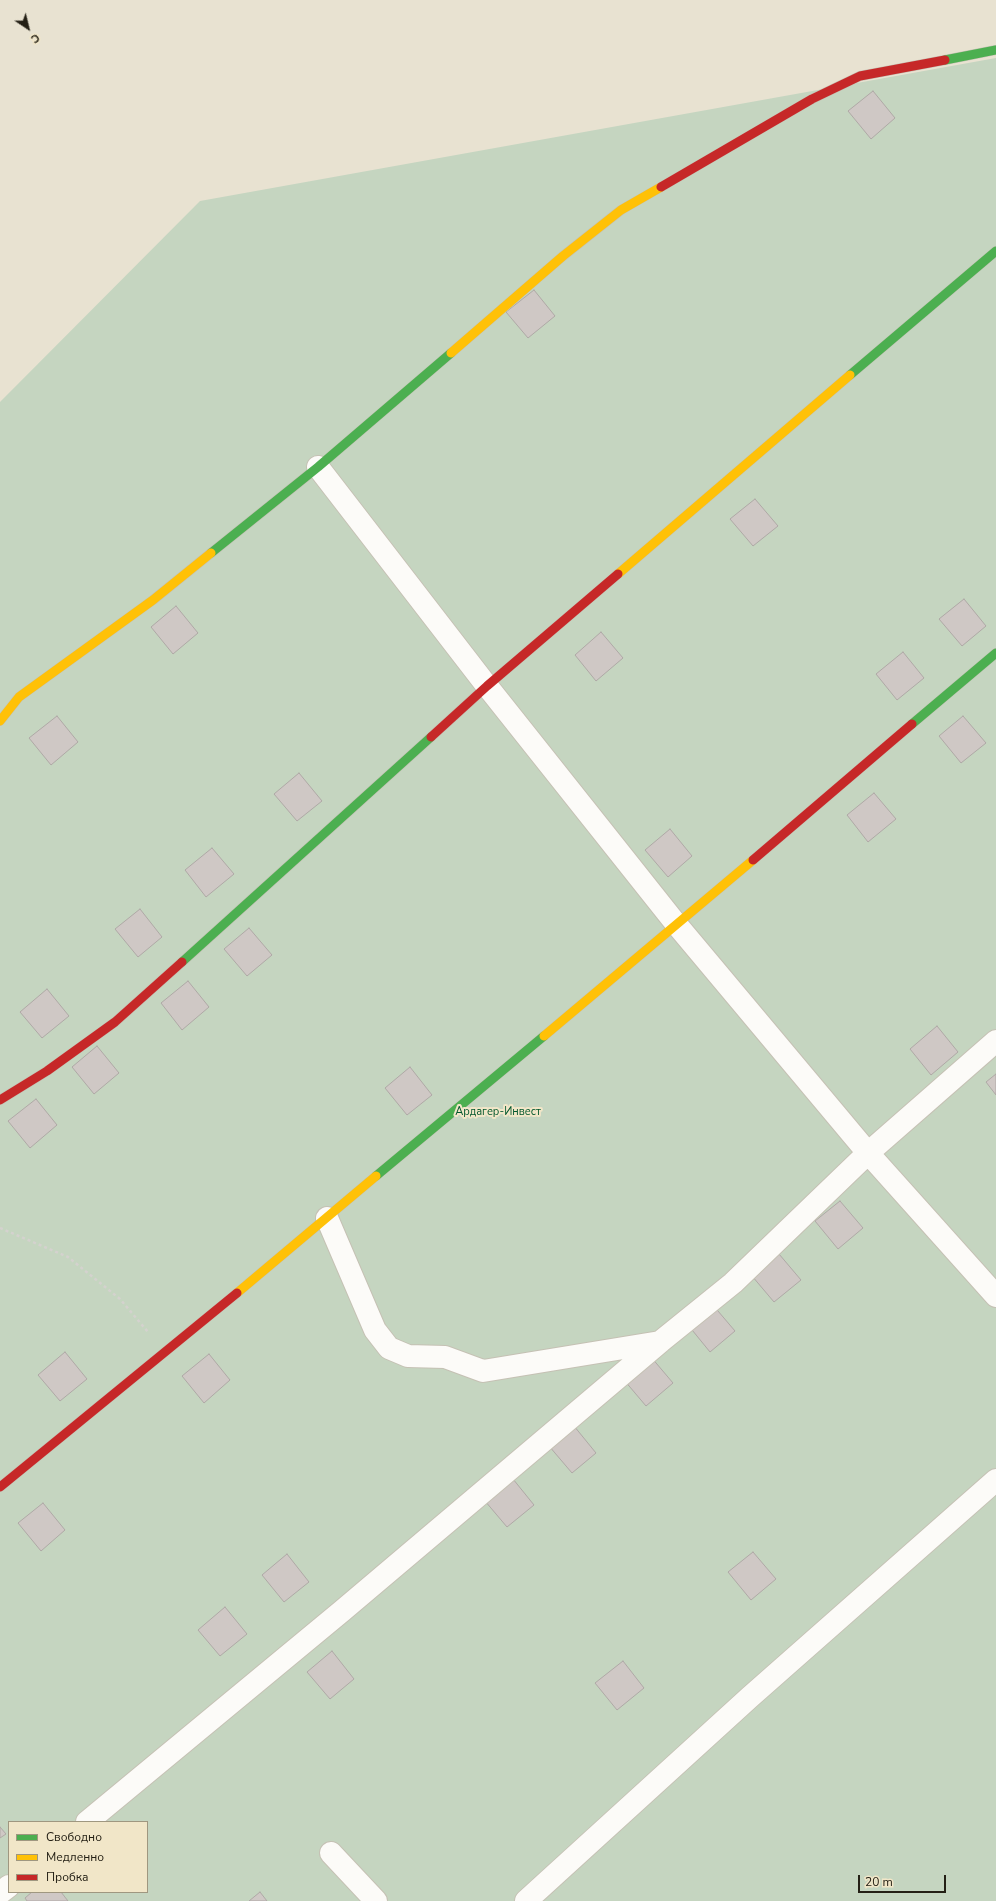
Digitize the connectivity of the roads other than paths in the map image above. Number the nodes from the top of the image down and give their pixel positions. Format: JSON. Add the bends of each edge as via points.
{"nodes":[{"id":1,"x":996,"y":50,"type":"edge"},
{"id":2,"x":996,"y":251,"type":"edge"},
{"id":3,"x":318,"y":467,"type":"junction"},
{"id":4,"x":996,"y":653,"type":"edge"},
{"id":5,"x":488,"y":686,"type":"junction"},
{"id":6,"x":0,"y":721,"type":"edge"},
{"id":7,"x":677,"y":925,"type":"junction"},
{"id":8,"x":996,"y":1041,"type":"edge"},
{"id":9,"x":0,"y":1100,"type":"edge"},
{"id":10,"x":868,"y":1153,"type":"junction"},
{"id":11,"x":327,"y":1218,"type":"junction"},
{"id":12,"x":996,"y":1296,"type":"edge"},
{"id":13,"x":660,"y":1342,"type":"junction"},
{"id":14,"x":996,"y":1480,"type":"edge"},
{"id":15,"x":0,"y":1487,"type":"edge"},
{"id":16,"x":88,"y":1821,"type":"edge"},
{"id":17,"x":331,"y":1853,"type":"dead end"},
{"id":18,"x":8,"y":1887,"type":"edge"},
{"id":19,"x":0,"y":1893,"type":"edge"},
{"id":20,"x":376,"y":1901,"type":"edge"},
{"id":21,"x":526,"y":1901,"type":"edge"}],
"edges":[{"from":1,"to":3,"type":"street","via":[[860,76],[812,99],[621,210],[563,256]]},
{"from":2,"to":5,"type":"street"},
{"from":3,"to":5,"type":"street"},
{"from":3,"to":6,"type":"street","via":[[153,600],[19,697]]},
{"from":4,"to":7,"type":"street"},
{"from":5,"to":7,"type":"street"},
{"from":5,"to":9,"type":"street","via":[[115,1022],[47,1071]]},
{"from":7,"to":10,"type":"street"},
{"from":7,"to":11,"type":"street"},
{"from":8,"to":10,"type":"street"},
{"from":10,"to":12,"type":"street"},
{"from":10,"to":13,"type":"street","via":[[733,1283]]},
{"from":11,"to":13,"type":"street","via":[[375,1330],[389,1348],[408,1356],[445,1357],[483,1371]]},
{"from":11,"to":15,"type":"street"},
{"from":13,"to":16,"type":"street"},
{"from":14,"to":21,"type":"street","via":[[750,1697]]},
{"from":17,"to":20,"type":"street"},
{"from":18,"to":19,"type":"street"}]}
